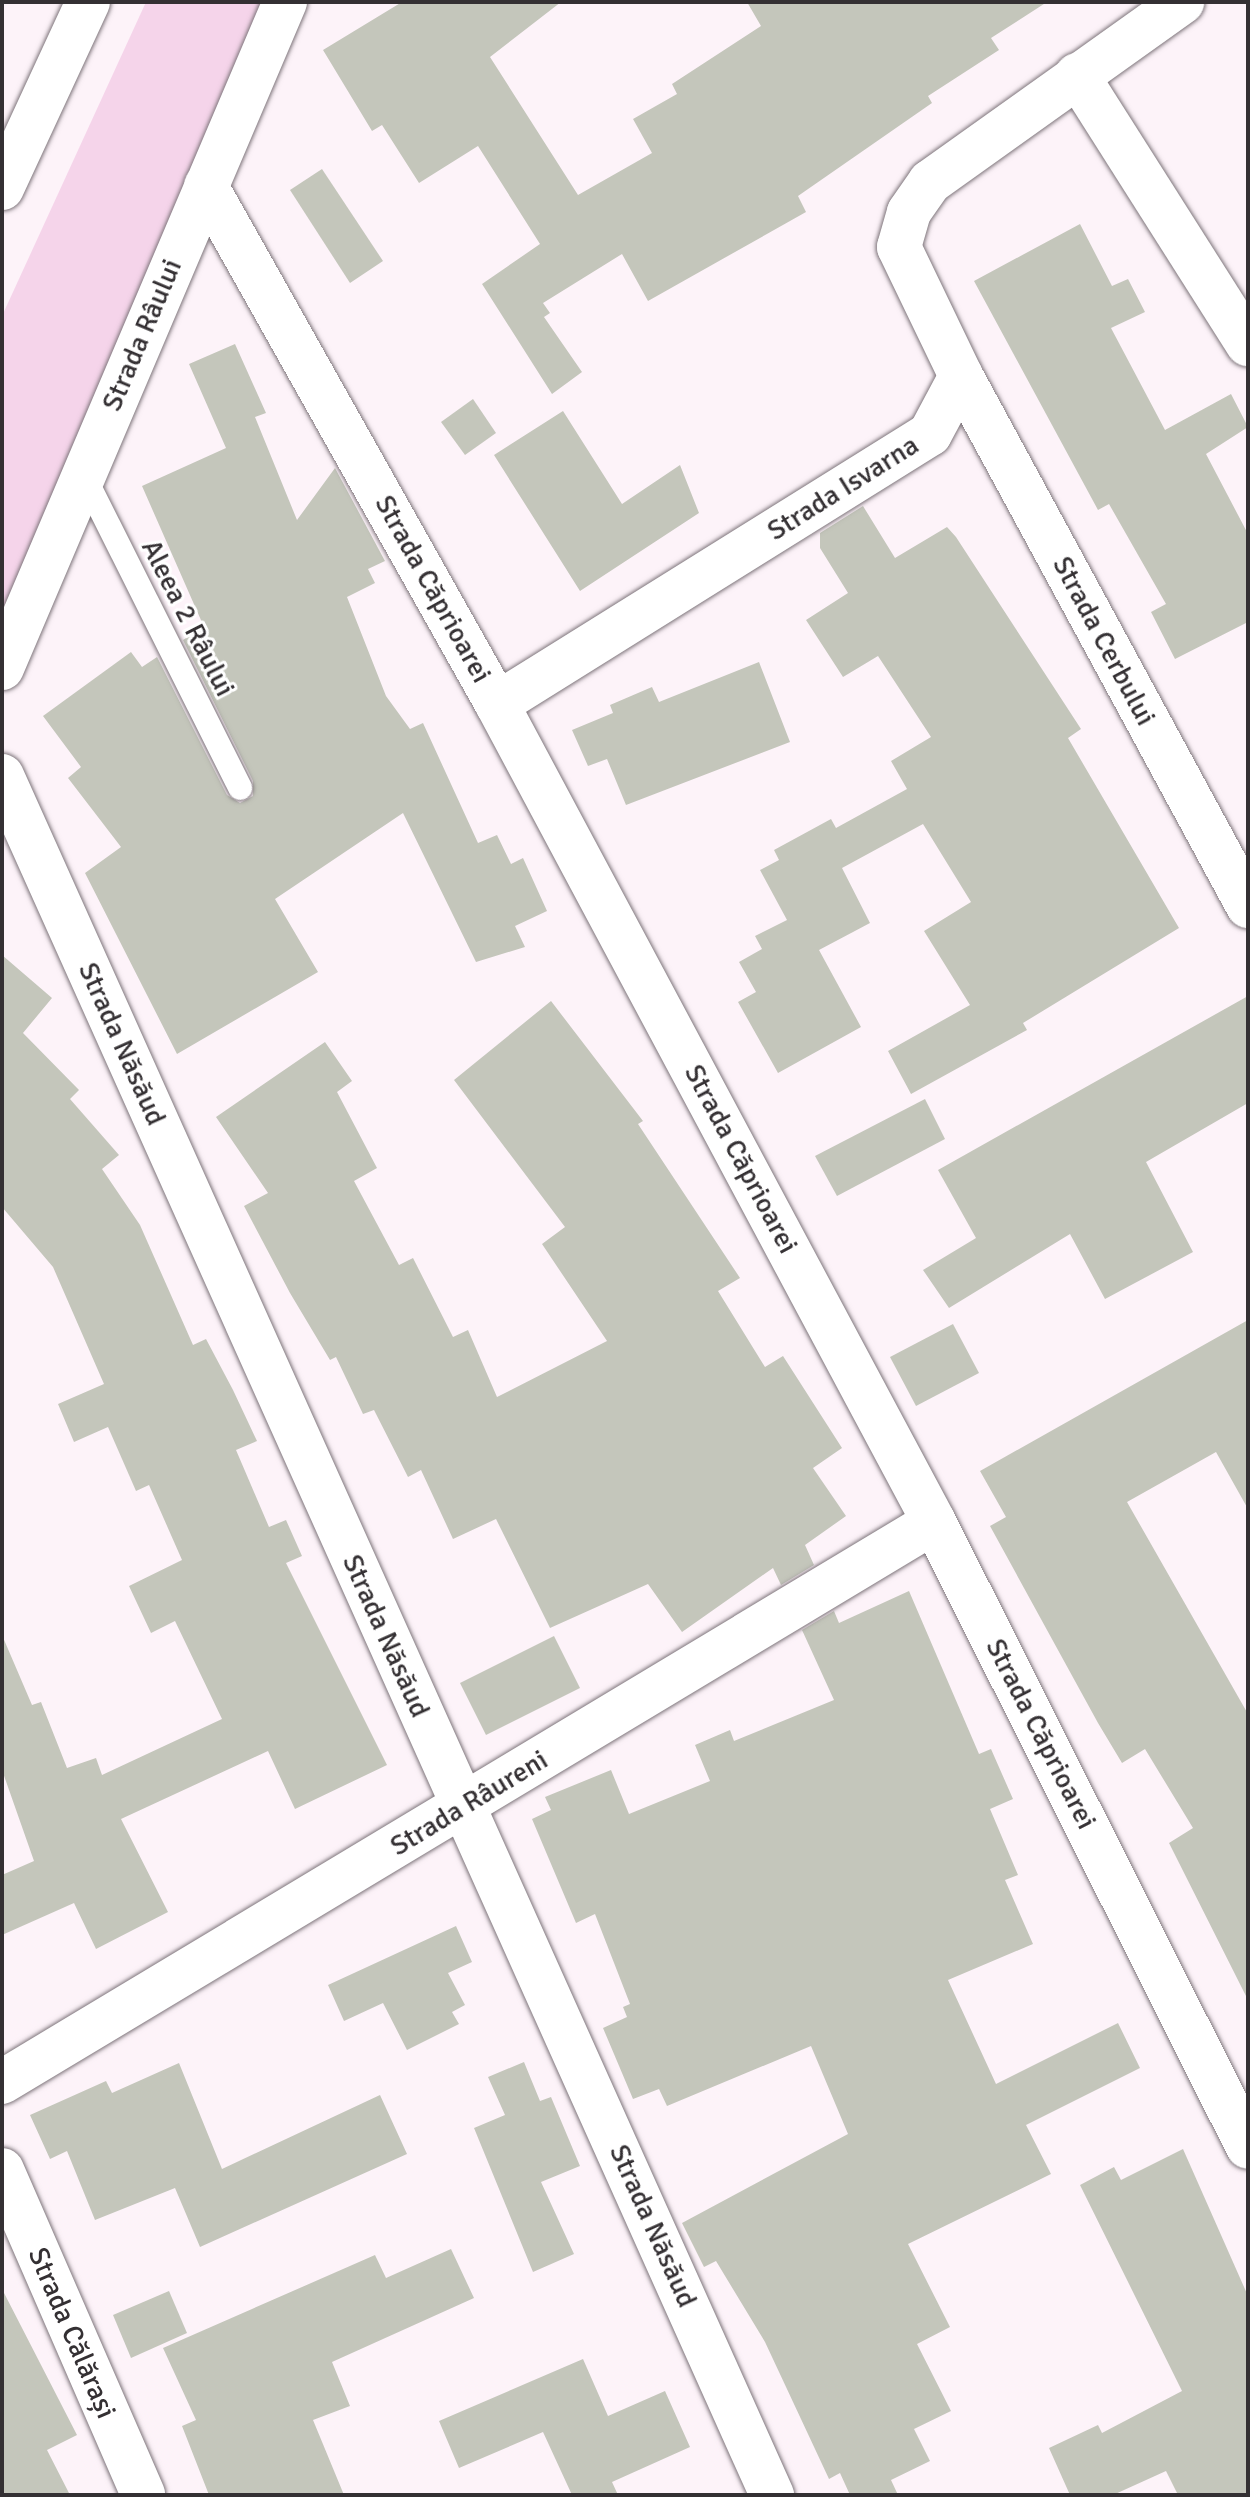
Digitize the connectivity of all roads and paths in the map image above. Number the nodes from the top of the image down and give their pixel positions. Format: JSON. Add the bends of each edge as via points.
{"nodes":[{"id":1,"x":88,"y":2,"type":"edge"},
{"id":2,"x":285,"y":2,"type":"edge"},
{"id":3,"x":1182,"y":2,"type":"edge"},
{"id":4,"x":1077,"y":75,"type":"junction"},
{"id":5,"x":206,"y":186,"type":"junction"},
{"id":6,"x":2,"y":188,"type":"edge"},
{"id":7,"x":1248,"y":344,"type":"edge"},
{"id":8,"x":961,"y":376,"type":"junction"},
{"id":9,"x":83,"y":474,"type":"junction"},
{"id":10,"x":2,"y":668,"type":"edge"},
{"id":11,"x":497,"y":704,"type":"junction"},
{"id":12,"x":2,"y":776,"type":"edge"},
{"id":13,"x":240,"y":788,"type":"dead end"},
{"id":14,"x":1248,"y":906,"type":"edge"},
{"id":15,"x":934,"y":1522,"type":"junction"},
{"id":16,"x":465,"y":1805,"type":"junction"},
{"id":17,"x":2,"y":2082,"type":"edge"},
{"id":18,"x":1248,"y":2147,"type":"edge"},
{"id":19,"x":2,"y":2170,"type":"edge"},
{"id":20,"x":143,"y":2495,"type":"edge"},
{"id":21,"x":772,"y":2495,"type":"edge"}],
"edges":[{"from":1,"to":6,"type":"street"},
{"from":2,"to":5,"type":"street","name":"Strada Râului"},
{"from":3,"to":4,"type":"street"},
{"from":4,"to":7,"type":"street"},
{"from":4,"to":8,"type":"street","via":[[930,182],[909,212],[899,247]]},
{"from":5,"to":9,"type":"street","name":"Strada Râului"},
{"from":5,"to":11,"type":"street","name":"Strada Căprioarei"},
{"from":8,"to":11,"type":"street","name":"Strada Isvarna","via":[[930,434]]},
{"from":8,"to":14,"type":"street","name":"Strada Cerbului"},
{"from":9,"to":10,"type":"street","name":"Strada Râului"},
{"from":9,"to":13,"type":"lane","name":"Aleea 2 Râului"},
{"from":11,"to":15,"type":"street","name":"Strada Căprioarei"},
{"from":12,"to":16,"type":"street","name":"Strada Năsăud"},
{"from":15,"to":16,"type":"street","name":"Strada Râureni"},
{"from":15,"to":18,"type":"street","name":"Strada Căprioarei"},
{"from":16,"to":17,"type":"street","name":"Strada Râureni"},
{"from":16,"to":21,"type":"street","name":"Strada Năsăud"},
{"from":19,"to":20,"type":"street","name":"Strada Călărași"}]}
